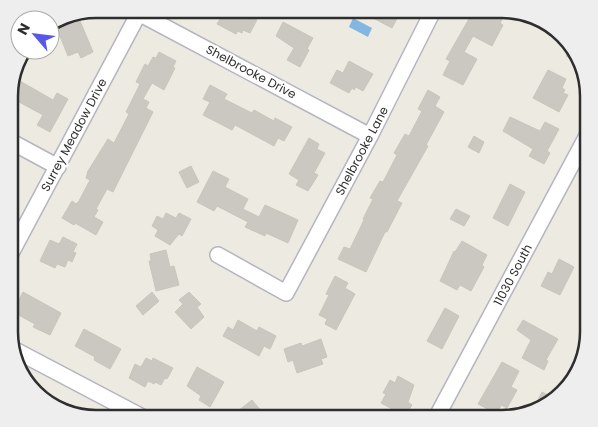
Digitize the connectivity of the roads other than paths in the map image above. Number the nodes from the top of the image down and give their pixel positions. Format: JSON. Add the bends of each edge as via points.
{"nodes":[{"id":1,"x":132,"y":17,"type":"edge"},
{"id":2,"x":147,"y":17,"type":"edge"},
{"id":3,"x":430,"y":18,"type":"edge"},
{"id":4,"x":370,"y":136,"type":"junction"},
{"id":5,"x":17,"y":145,"type":"edge"},
{"id":6,"x":580,"y":149,"type":"edge"},
{"id":7,"x":58,"y":166,"type":"junction"},
{"id":8,"x":18,"y":243,"type":"edge"},
{"id":9,"x":218,"y":255,"type":"dead end"},
{"id":10,"x":21,"y":353,"type":"edge"},
{"id":11,"x":122,"y":409,"type":"edge"},
{"id":12,"x":440,"y":410,"type":"edge"}],
"edges":[{"from":1,"to":7,"type":"street","name":"Surrey Meadow Drive"},
{"from":2,"to":4,"type":"street","name":"Shelbrooke Drive"},
{"from":3,"to":4,"type":"street","name":"Shelbrooke Lane"},
{"from":4,"to":9,"type":"street","name":"Shelbrooke Lane","via":[[286,292]]},
{"from":5,"to":7,"type":"street"},
{"from":6,"to":12,"type":"street","name":"11030 South"},
{"from":7,"to":8,"type":"street","name":"Surrey Meadow Drive"},
{"from":10,"to":11,"type":"street"}]}
